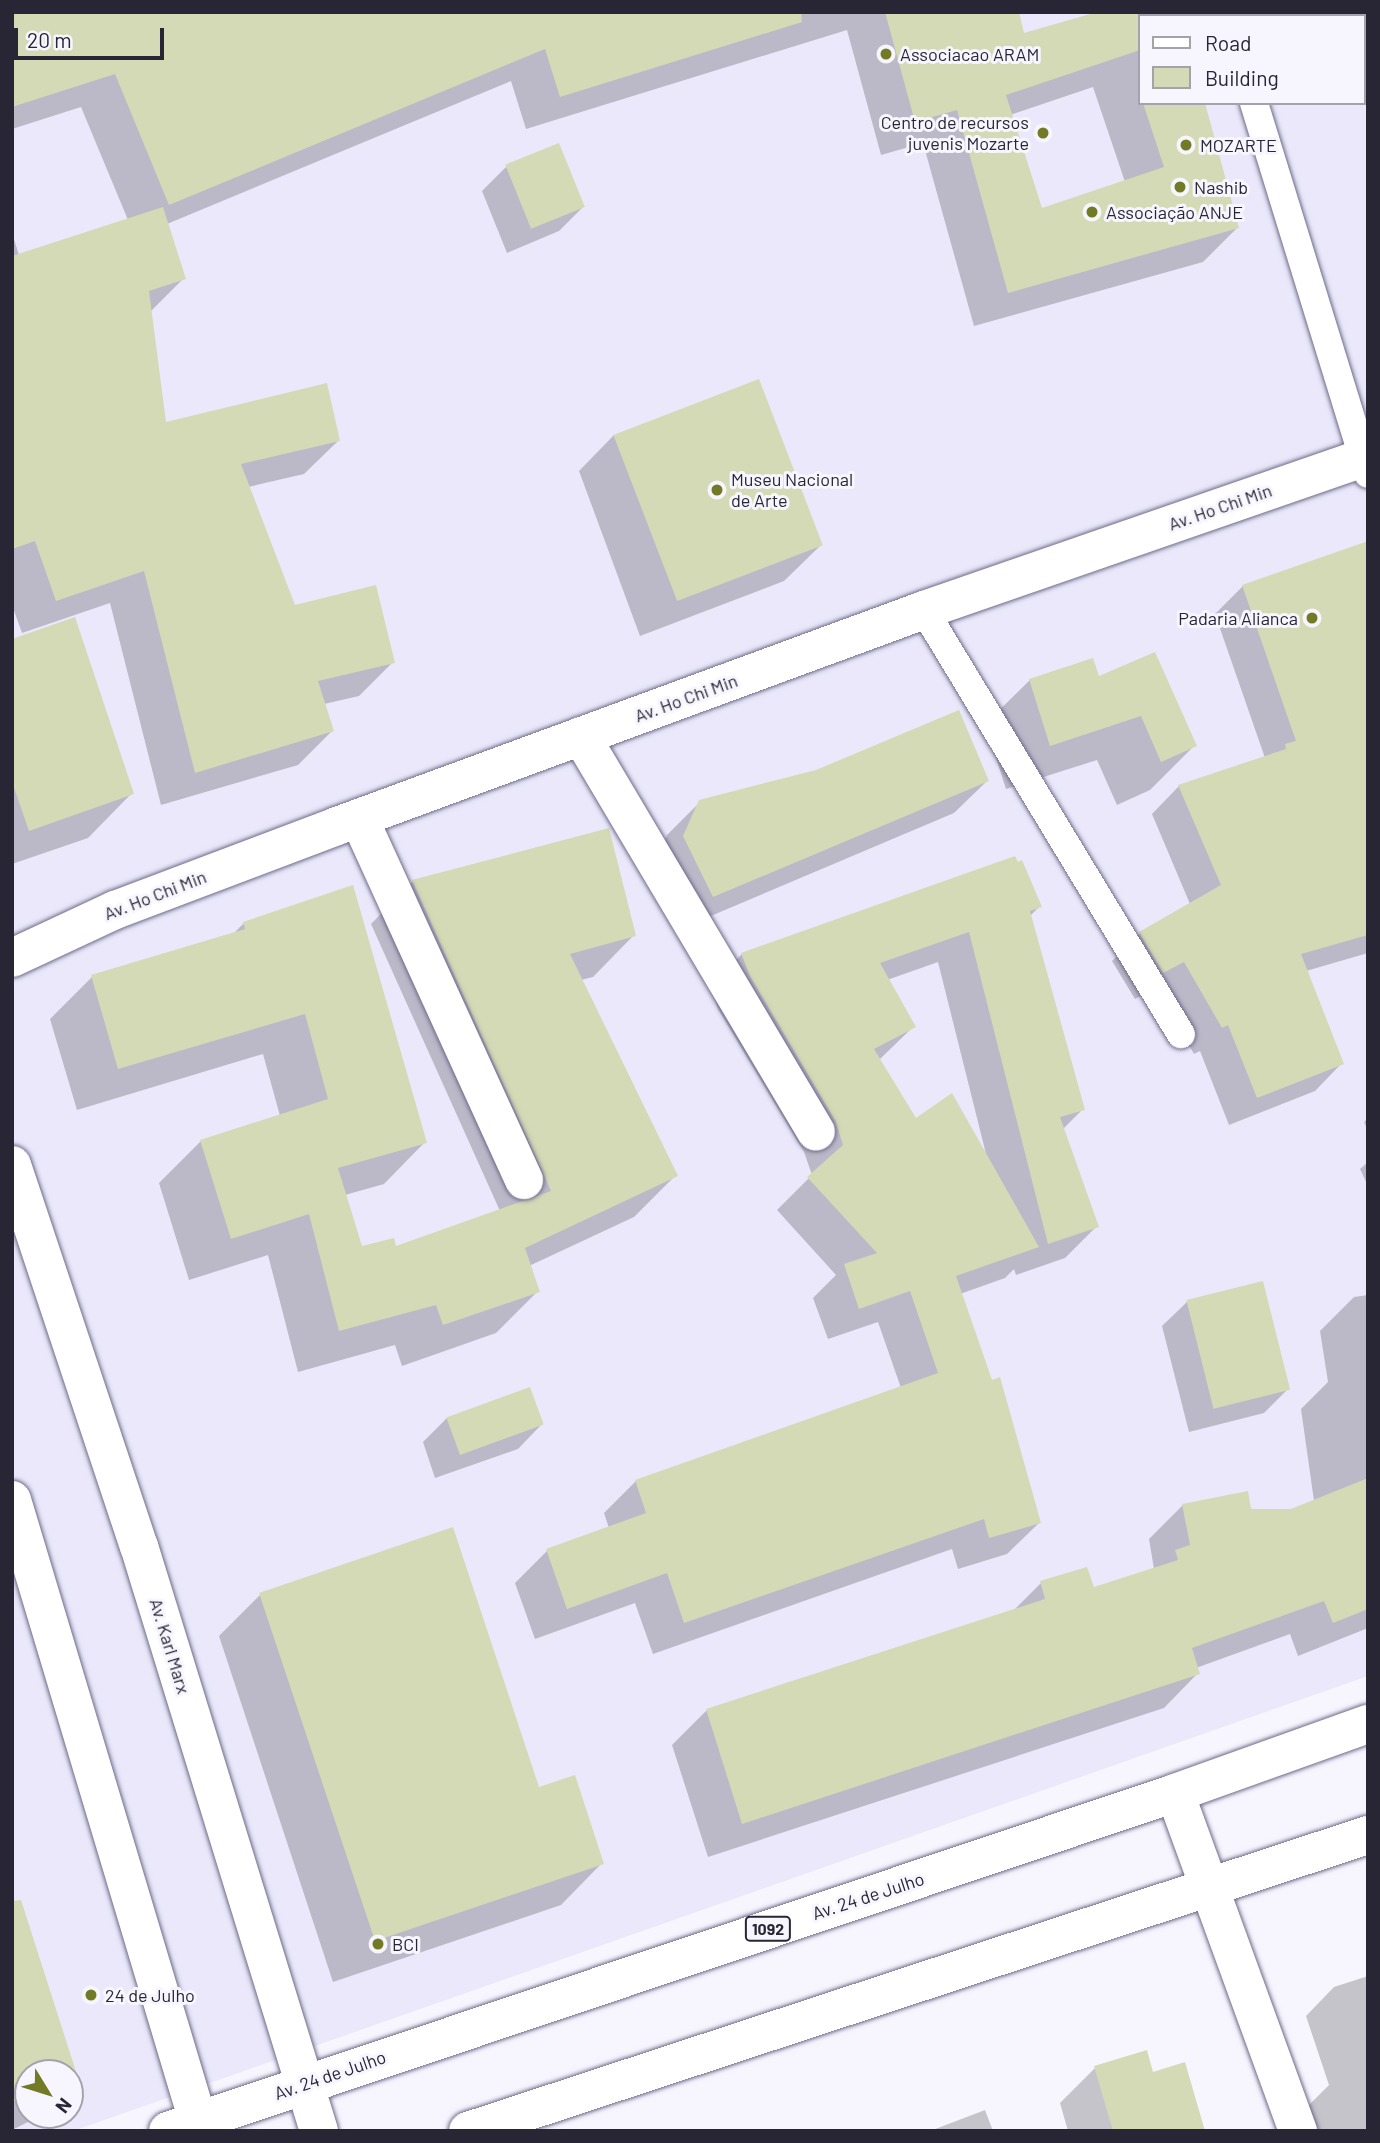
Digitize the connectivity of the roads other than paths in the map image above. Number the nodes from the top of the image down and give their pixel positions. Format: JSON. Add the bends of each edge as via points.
{"nodes":[{"id":1,"x":1255,"y":105,"type":"edge"},
{"id":2,"x":1366,"y":462,"type":"edge"},
{"id":3,"x":924,"y":610,"type":"junction"},
{"id":4,"x":581,"y":736,"type":"junction"},
{"id":5,"x":359,"y":818,"type":"junction"},
{"id":6,"x":12,"y":958,"type":"edge"},
{"id":7,"x":1181,"y":1034,"type":"dead end"},
{"id":8,"x":816,"y":1131,"type":"dead end"},
{"id":9,"x":12,"y":1165,"type":"edge"},
{"id":10,"x":524,"y":1180,"type":"dead end"},
{"id":11,"x":12,"y":1500,"type":"edge"},
{"id":12,"x":1368,"y":1724,"type":"edge"},
{"id":13,"x":1175,"y":1793,"type":"junction"},
{"id":14,"x":1368,"y":1835,"type":"edge"},
{"id":15,"x":1210,"y":1889,"type":"junction"},
{"id":16,"x":305,"y":2083,"type":"junction"},
{"id":17,"x":189,"y":2127,"type":"edge"},
{"id":18,"x":319,"y":2131,"type":"edge"},
{"id":19,"x":468,"y":2131,"type":"edge"},
{"id":20,"x":1298,"y":2131,"type":"edge"}],
"edges":[{"from":1,"to":2,"type":"lane"},
{"from":2,"to":3,"type":"street","name":"Av. Ho Chi Min"},
{"from":3,"to":4,"type":"street","name":"Av. Ho Chi Min"},
{"from":3,"to":7,"type":"lane"},
{"from":4,"to":5,"type":"street","name":"Av. Ho Chi Min"},
{"from":4,"to":8,"type":"street"},
{"from":5,"to":6,"type":"street","name":"Av. Ho Chi Min","via":[[116,910]]},
{"from":5,"to":10,"type":"street"},
{"from":9,"to":16,"type":"street","name":"Av. Karl Marx","via":[[139,1546]]},
{"from":11,"to":17,"type":"street"},
{"from":12,"to":13,"type":"street","name":"Av. 24 de Julho","number":"1092"},
{"from":13,"to":15,"type":"street"},
{"from":13,"to":16,"type":"street","name":"Av. 24 de Julho","number":"1092"},
{"from":14,"to":15,"type":"street"},
{"from":15,"to":19,"type":"street"},
{"from":15,"to":20,"type":"street"},
{"from":16,"to":17,"type":"street","name":"Av. 24 de Julho","number":"1092"},
{"from":16,"to":18,"type":"street","name":"Av. Karl Marx"}]}
